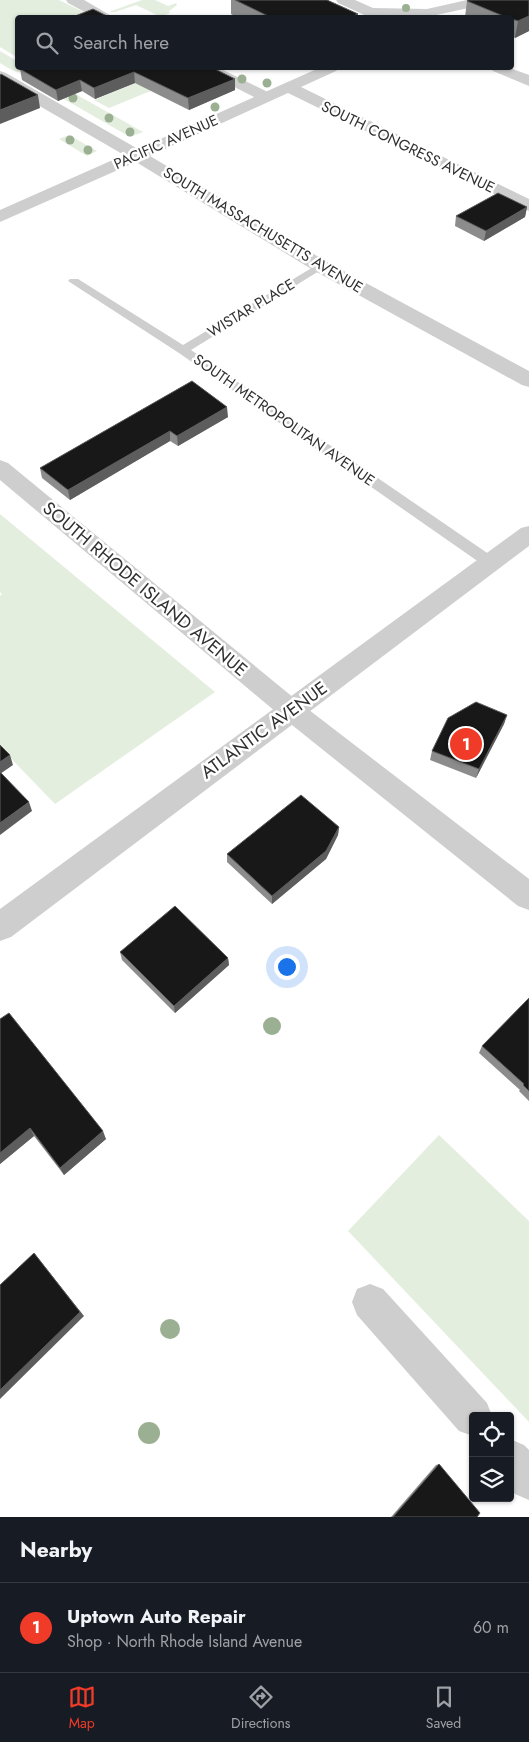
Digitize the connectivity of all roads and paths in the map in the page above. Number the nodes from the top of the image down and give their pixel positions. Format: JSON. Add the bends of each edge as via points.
{"nodes":[{"id":1,"x":73,"y":0,"type":"edge"},
{"id":2,"x":344,"y":0,"type":"edge"},
{"id":3,"x":476,"y":2,"type":"edge"},
{"id":4,"x":377,"y":14,"type":"edge"},
{"id":5,"x":102,"y":15,"type":"edge"},
{"id":6,"x":448,"y":15,"type":"edge"},
{"id":7,"x":212,"y":70,"type":"edge"},
{"id":8,"x":326,"y":70,"type":"edge"},
{"id":9,"x":503,"y":70,"type":"edge"},
{"id":10,"x":0,"y":76,"type":"edge"},
{"id":11,"x":529,"y":81,"type":"edge"},
{"id":12,"x":288,"y":87,"type":"junction"},
{"id":13,"x":266,"y":97,"type":"junction"},
{"id":14,"x":138,"y":155,"type":"junction"},
{"id":15,"x":529,"y":206,"type":"edge"},
{"id":16,"x":0,"y":218,"type":"edge"},
{"id":17,"x":320,"y":266,"type":"junction"},
{"id":18,"x":74,"y":281,"type":"dead end"},
{"id":19,"x":183,"y":350,"type":"junction"},
{"id":20,"x":529,"y":380,"type":"edge"},
{"id":21,"x":0,"y":468,"type":"edge"},
{"id":22,"x":529,"y":534,"type":"edge"},
{"id":23,"x":491,"y":563,"type":"junction"},
{"id":24,"x":291,"y":710,"type":"junction"},
{"id":25,"x":529,"y":897,"type":"edge"},
{"id":26,"x":0,"y":926,"type":"edge"},
{"id":27,"x":370,"y":1302,"type":"dead end"},
{"id":28,"x":469,"y":1413,"type":"edge"},
{"id":29,"x":514,"y":1463,"type":"edge"},
{"id":30,"x":529,"y":1480,"type":"edge"}],
"edges":[{"from":1,"to":5,"type":"street"},
{"from":2,"to":4,"type":"street"},
{"from":3,"to":4,"type":"street","via":[[427,13]]},
{"from":3,"to":6,"type":"street"},
{"from":7,"to":13,"type":"street"},
{"from":8,"to":12,"type":"street","name":"PACIFIC AVENUE"},
{"from":9,"to":11,"type":"street"},
{"from":10,"to":14,"type":"street","name":"SOUTH MASSACHUSETTS AVENUE"},
{"from":12,"to":13,"type":"street","name":"PACIFIC AVENUE"},
{"from":12,"to":15,"type":"street","name":"SOUTH CONGRESS AVENUE"},
{"from":13,"to":14,"type":"street","name":"PACIFIC AVENUE"},
{"from":14,"to":16,"type":"street","name":"PACIFIC AVENUE"},
{"from":14,"to":17,"type":"street","name":"SOUTH MASSACHUSETTS AVENUE"},
{"from":17,"to":19,"type":"lane","name":"WISTAR PLACE"},
{"from":17,"to":20,"type":"street","name":"SOUTH MASSACHUSETTS AVENUE"},
{"from":18,"to":19,"type":"lane","name":"SOUTH METROPOLITAN AVENUE"},
{"from":19,"to":23,"type":"lane","name":"SOUTH METROPOLITAN AVENUE"},
{"from":21,"to":24,"type":"street","name":"SOUTH RHODE ISLAND AVENUE"},
{"from":22,"to":23,"type":"street","name":"ATLANTIC AVENUE"},
{"from":23,"to":24,"type":"street","name":"ATLANTIC AVENUE"},
{"from":24,"to":25,"type":"street","name":"SOUTH RHODE ISLAND AVENUE"},
{"from":24,"to":26,"type":"street","name":"ATLANTIC AVENUE"},
{"from":27,"to":28,"type":"street"},
{"from":29,"to":30,"type":"street"}]}
